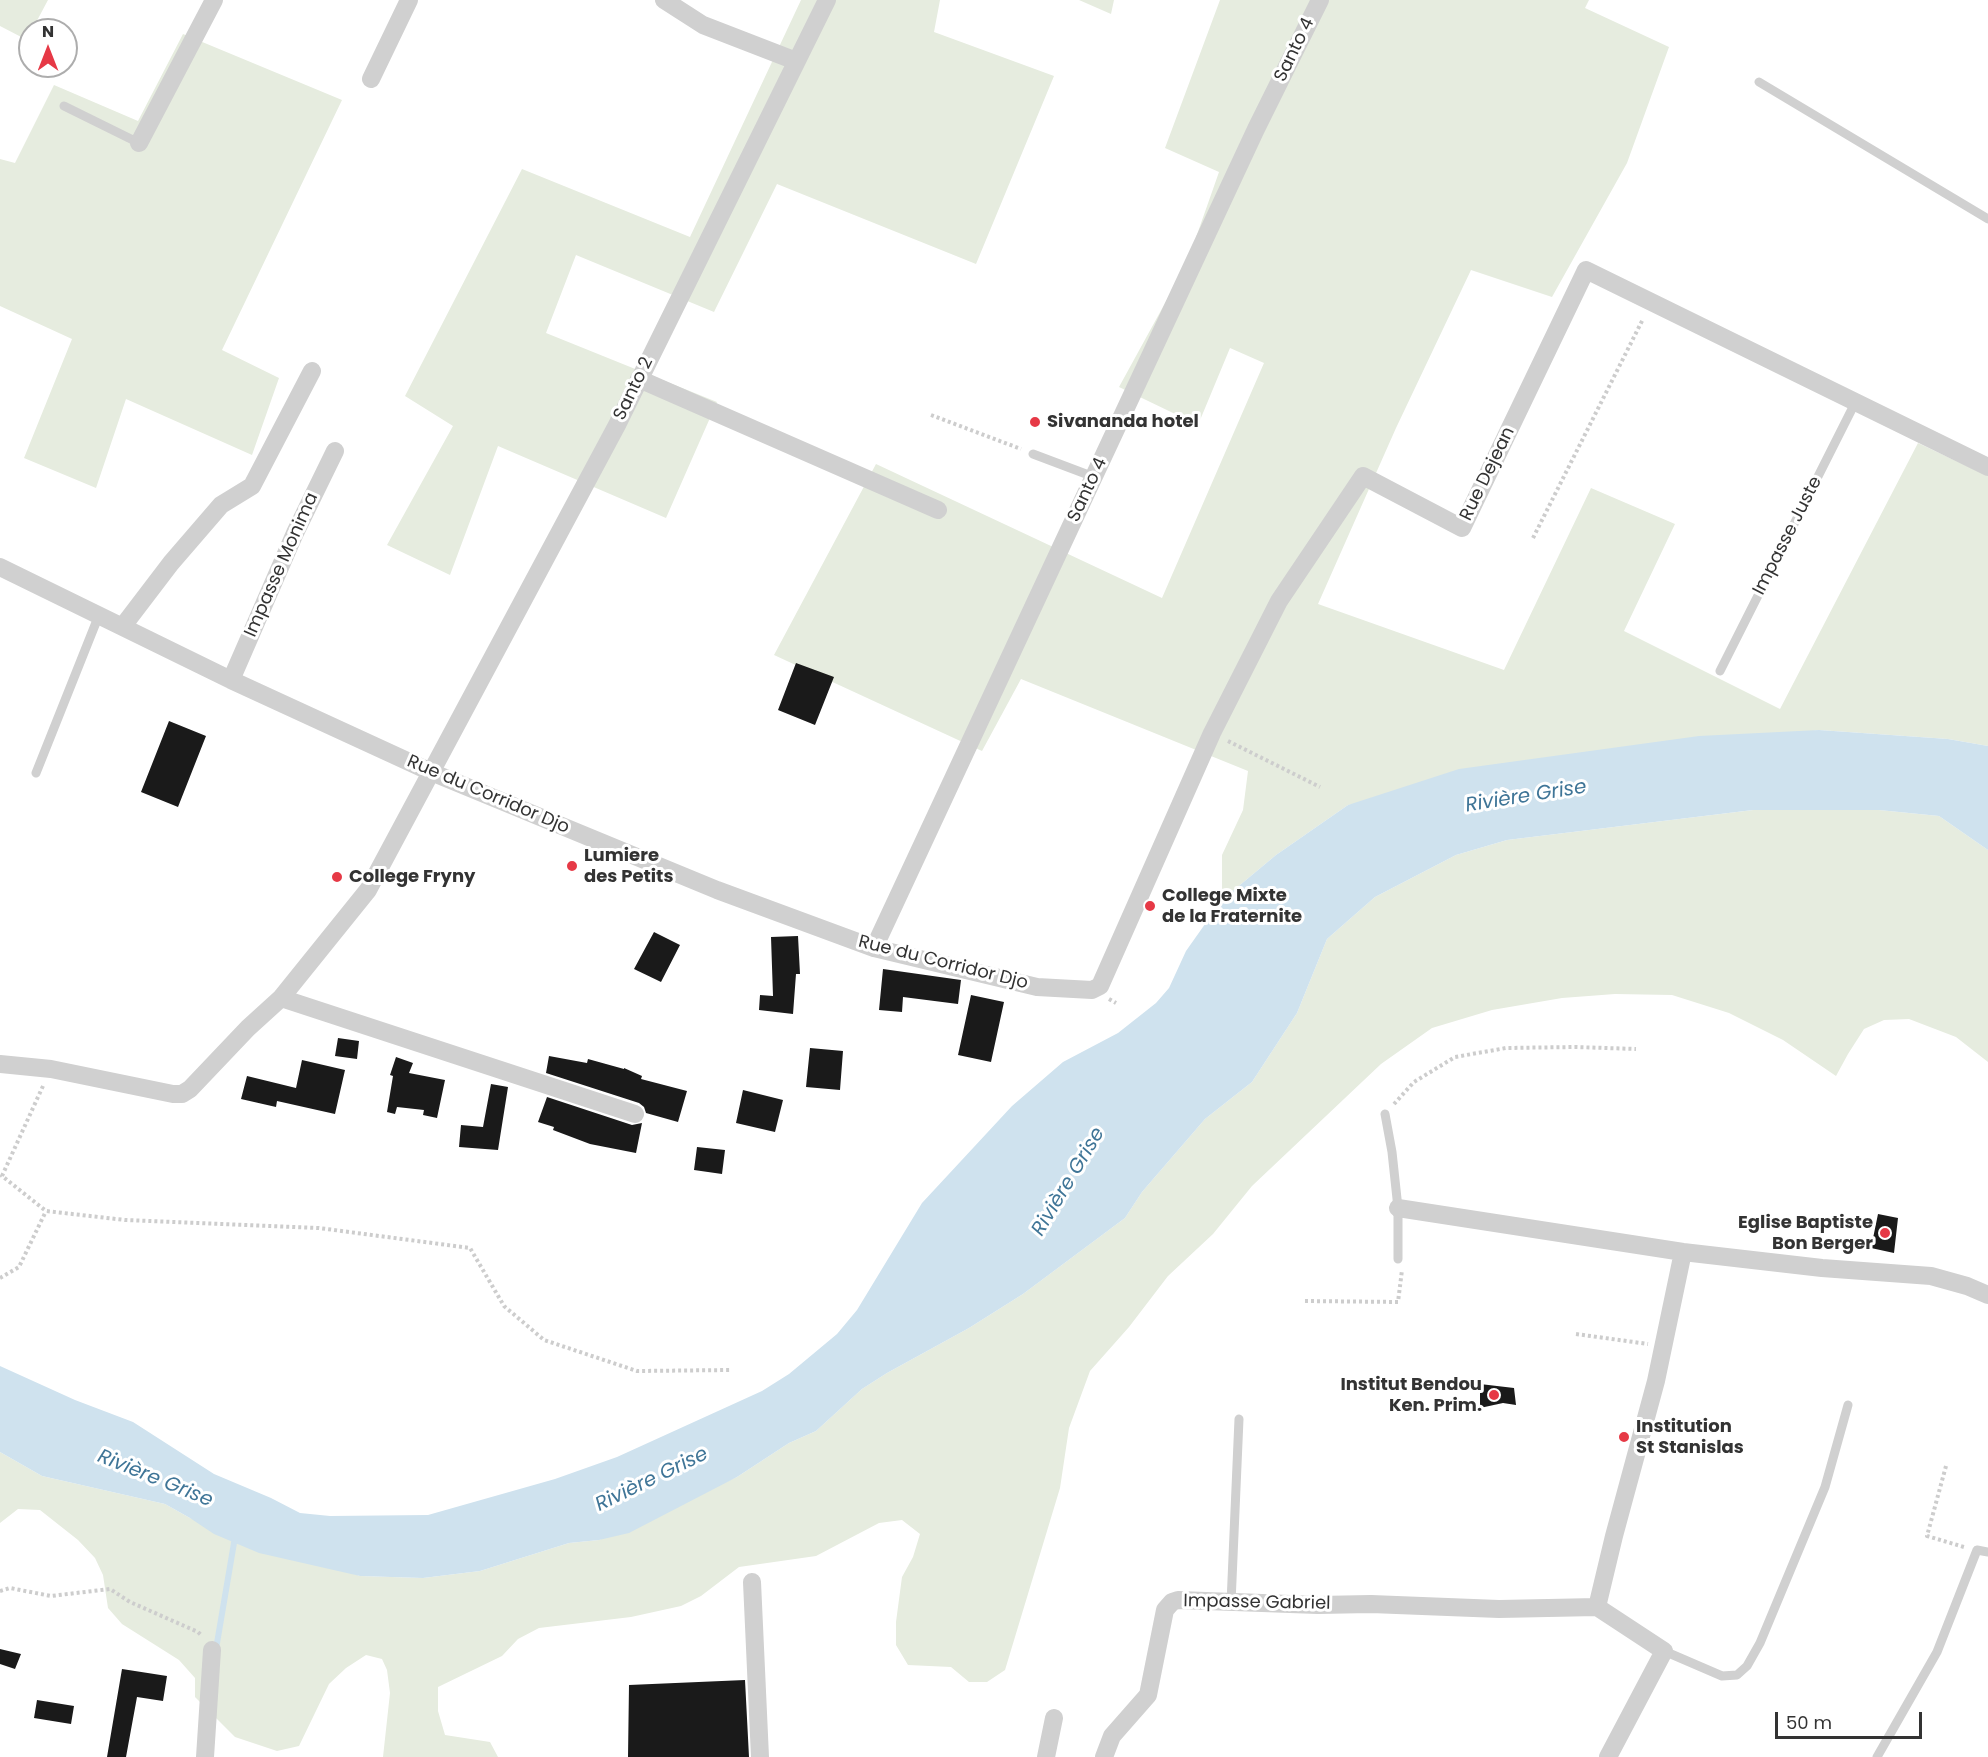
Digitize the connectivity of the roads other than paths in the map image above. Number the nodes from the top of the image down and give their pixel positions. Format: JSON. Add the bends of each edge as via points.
{"nodes":[{"id":1,"x":214,"y":0,"type":"edge"},
{"id":2,"x":409,"y":0,"type":"edge"},
{"id":3,"x":664,"y":0,"type":"edge"},
{"id":4,"x":827,"y":0,"type":"edge"},
{"id":5,"x":1320,"y":0,"type":"edge"},
{"id":6,"x":796,"y":62,"type":"junction"},
{"id":7,"x":371,"y":79,"type":"dead end"},
{"id":8,"x":1759,"y":82,"type":"dead end"},
{"id":9,"x":64,"y":106,"type":"dead end"},
{"id":10,"x":139,"y":143,"type":"joint"},
{"id":11,"x":1988,"y":219,"type":"edge"},
{"id":12,"x":312,"y":370,"type":"dead end"},
{"id":13,"x":639,"y":379,"type":"junction"},
{"id":14,"x":1856,"y":401,"type":"junction"},
{"id":15,"x":335,"y":451,"type":"dead end"},
{"id":16,"x":1034,"y":454,"type":"road end"},
{"id":17,"x":1988,"y":467,"type":"edge"},
{"id":18,"x":1094,"y":477,"type":"junction"},
{"id":19,"x":938,"y":510,"type":"dead end"},
{"id":20,"x":0,"y":567,"type":"edge"},
{"id":21,"x":99,"y":615,"type":"junction"},
{"id":22,"x":123,"y":626,"type":"junction"},
{"id":23,"x":1720,"y":671,"type":"dead end"},
{"id":24,"x":231,"y":680,"type":"junction"},
{"id":25,"x":431,"y":772,"type":"junction"},
{"id":26,"x":36,"y":773,"type":"dead end"},
{"id":27,"x":874,"y":948,"type":"junction"},
{"id":28,"x":1100,"y":986,"type":"joint"},
{"id":29,"x":280,"y":998,"type":"junction"},
{"id":30,"x":0,"y":1064,"type":"edge"},
{"id":31,"x":635,"y":1114,"type":"dead end"},
{"id":32,"x":1385,"y":1114,"type":"road end"},
{"id":33,"x":1398,"y":1208,"type":"junction"},
{"id":34,"x":1683,"y":1252,"type":"junction"},
{"id":35,"x":1398,"y":1259,"type":"road end"},
{"id":36,"x":1988,"y":1295,"type":"edge"},
{"id":37,"x":1848,"y":1405,"type":"dead end"},
{"id":38,"x":1239,"y":1419,"type":"dead end"},
{"id":39,"x":1988,"y":1552,"type":"edge"},
{"id":40,"x":752,"y":1582,"type":"dead end"},
{"id":41,"x":1231,"y":1603,"type":"junction"},
{"id":42,"x":1597,"y":1607,"type":"junction"},
{"id":43,"x":212,"y":1650,"type":"road end"},
{"id":44,"x":1664,"y":1651,"type":"junction"},
{"id":45,"x":1054,"y":1718,"type":"dead end"},
{"id":46,"x":205,"y":1757,"type":"edge"},
{"id":47,"x":760,"y":1757,"type":"edge"},
{"id":48,"x":1046,"y":1757,"type":"edge"},
{"id":49,"x":1104,"y":1757,"type":"edge"},
{"id":50,"x":1608,"y":1757,"type":"edge"},
{"id":51,"x":1877,"y":1757,"type":"edge"}],
"edges":[{"from":1,"to":10,"type":"street"},
{"from":2,"to":7,"type":"street"},
{"from":3,"to":6,"type":"street","via":[[703,25]]},
{"from":4,"to":6,"type":"street","name":"Santo 2"},
{"from":5,"to":18,"type":"street","name":"Santo 4"},
{"from":6,"to":13,"type":"street","name":"Santo 2"},
{"from":8,"to":11,"type":"lane"},
{"from":9,"to":10,"type":"lane"},
{"from":12,"to":22,"type":"street","via":[[252,486],[220,505]]},
{"from":13,"to":19,"type":"street"},
{"from":13,"to":25,"type":"street","name":"Santo 2"},
{"from":14,"to":17,"type":"street","name":"Rue Dejean"},
{"from":14,"to":23,"type":"lane","name":"Impasse Juste"},
{"from":14,"to":28,"type":"street","name":"Rue Dejean","via":[[1586,270],[1462,528],[1363,476],[1279,601],[1212,733]]},
{"from":15,"to":24,"type":"street","name":"Impasse Monima","via":[[294,533]]},
{"from":16,"to":18,"type":"lane"},
{"from":18,"to":27,"type":"street","name":"Santo 4"},
{"from":20,"to":21,"type":"street","name":"Rue du Corridor Djo"},
{"from":21,"to":22,"type":"street","name":"Rue du Corridor Djo"},
{"from":21,"to":26,"type":"lane"},
{"from":22,"to":24,"type":"street","name":"Rue du Corridor Djo"},
{"from":24,"to":25,"type":"street","name":"Rue du Corridor Djo"},
{"from":25,"to":27,"type":"street","name":"Rue du Corridor Djo","via":[[717,890]]},
{"from":25,"to":29,"type":"street","name":"Santo 2","via":[[368,890]]},
{"from":27,"to":28,"type":"street","name":"Rue du Corridor Djo","via":[[1037,987],[1092,990]]},
{"from":29,"to":30,"type":"street","name":"Santo 2","via":[[182,1094],[51,1069]]},
{"from":29,"to":31,"type":"street"},
{"from":32,"to":33,"type":"lane"},
{"from":33,"to":34,"type":"street"},
{"from":33,"to":35,"type":"lane"},
{"from":34,"to":36,"type":"street","via":[[1931,1276]]},
{"from":34,"to":42,"type":"street","via":[[1656,1381]]},
{"from":37,"to":44,"type":"lane","via":[[1825,1487],[1747,1666],[1737,1675],[1722,1676]]},
{"from":38,"to":41,"type":"lane"},
{"from":39,"to":51,"type":"lane","via":[[1977,1550],[1937,1652]]},
{"from":40,"to":47,"type":"street"},
{"from":41,"to":42,"type":"street","name":"Impasse Gabriel","via":[[1499,1609]]},
{"from":41,"to":49,"type":"street","name":"Impasse Gabriel","via":[[1178,1600],[1168,1606],[1148,1695],[1112,1736]]},
{"from":42,"to":44,"type":"street"},
{"from":43,"to":46,"type":"street"},
{"from":44,"to":50,"type":"street"},
{"from":45,"to":48,"type":"street"}]}
